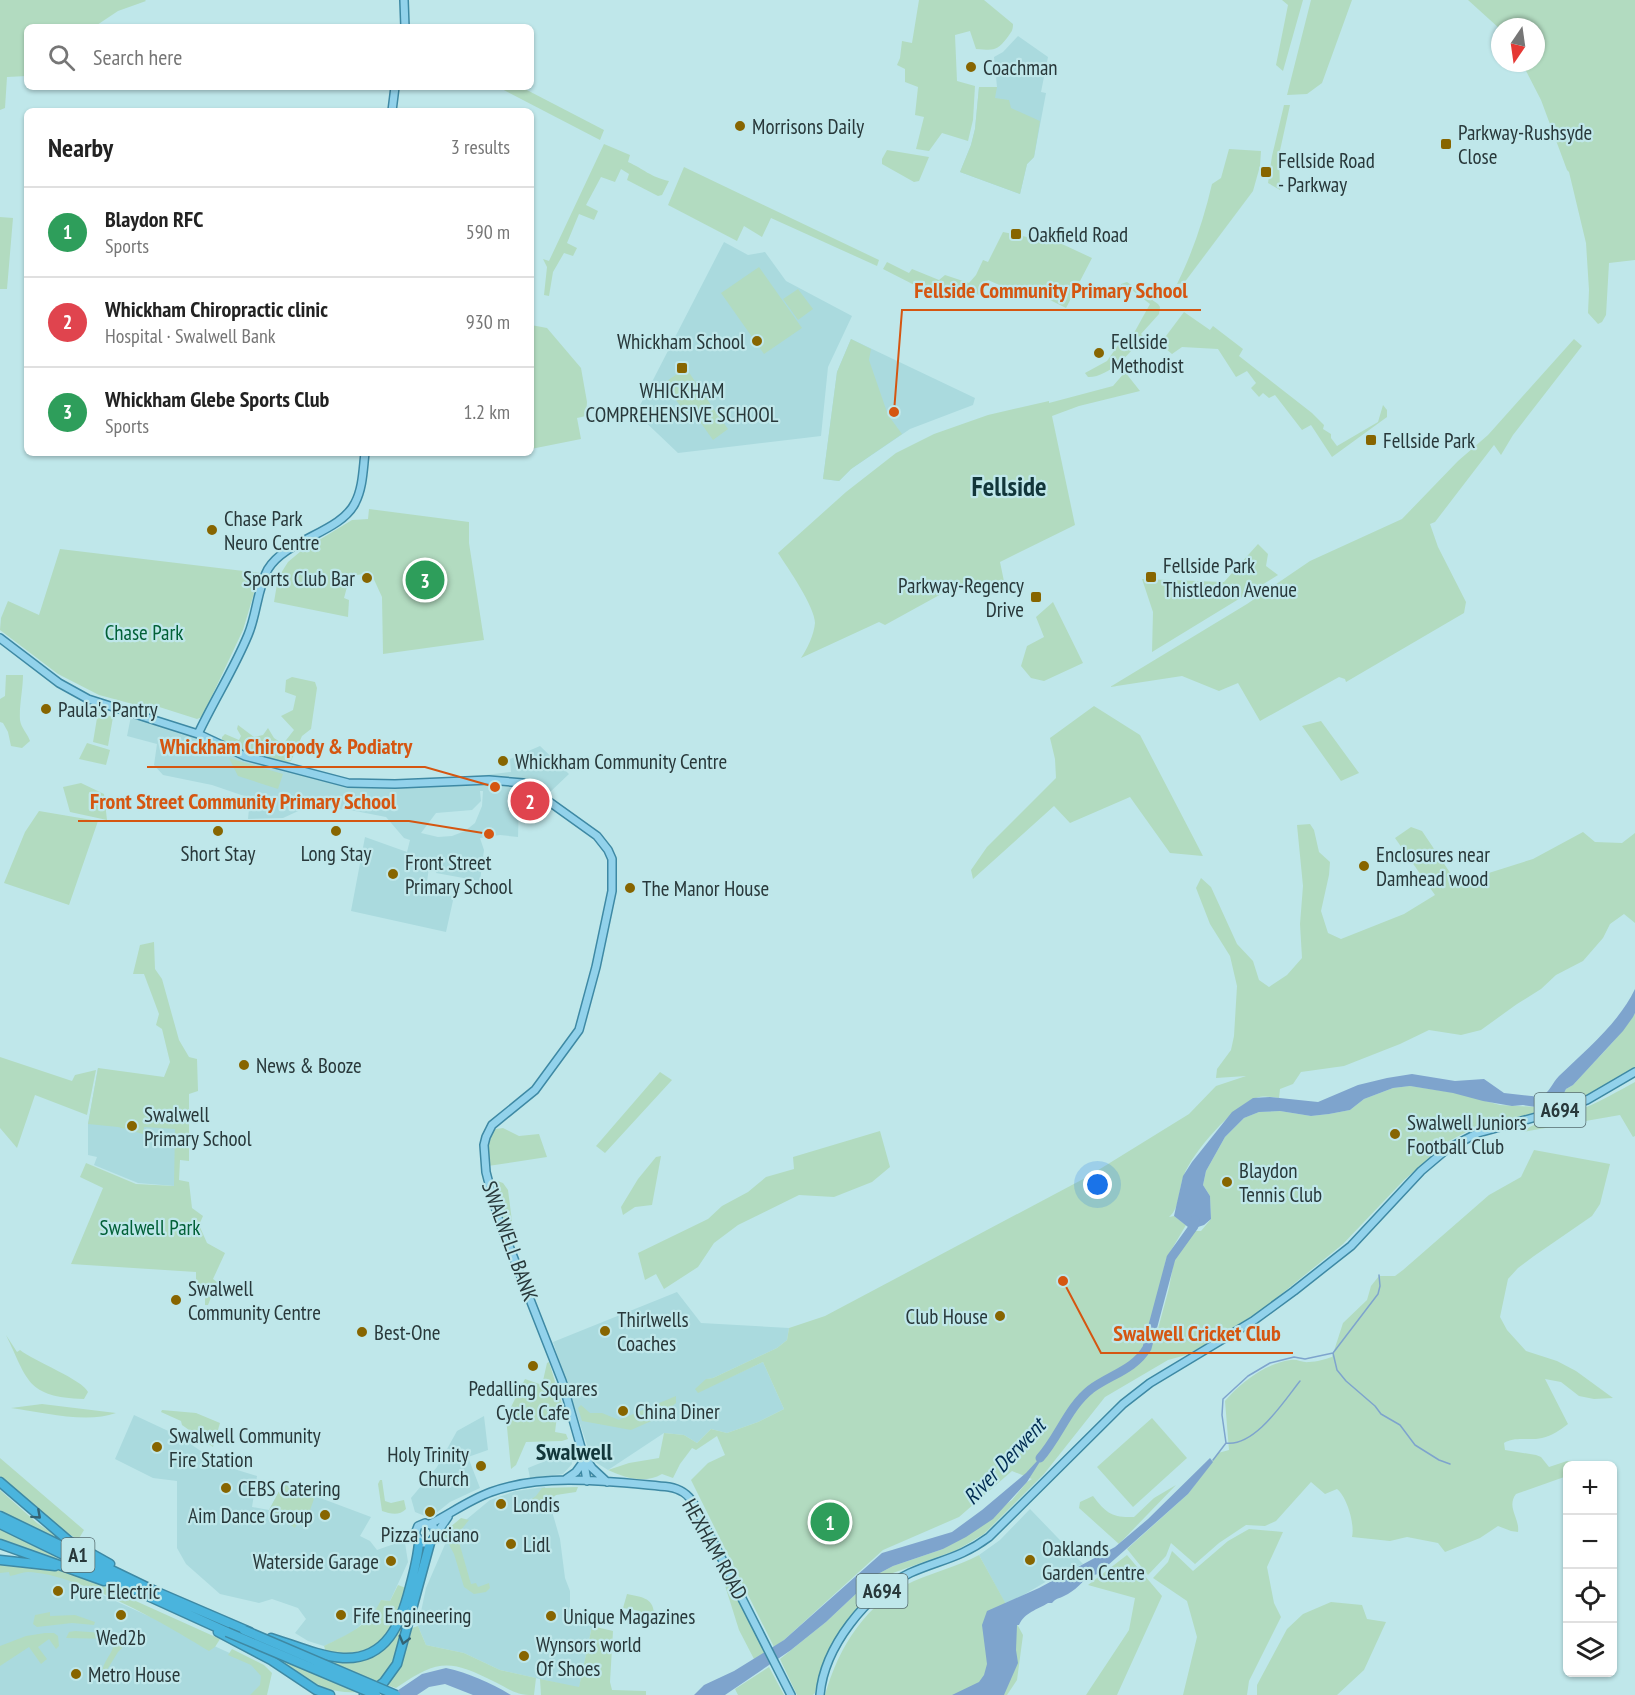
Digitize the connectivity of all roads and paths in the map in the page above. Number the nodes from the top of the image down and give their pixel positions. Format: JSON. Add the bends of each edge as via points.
{"nodes":[{"id":1,"x":404,"y":0,"type":"edge"},
{"id":2,"x":405,"y":24,"type":"edge"},
{"id":3,"x":395,"y":90,"type":"edge"},
{"id":4,"x":392,"y":108,"type":"edge"},
{"id":5,"x":364,"y":456,"type":"edge"},
{"id":6,"x":0,"y":638,"type":"edge"},
{"id":7,"x":198,"y":734,"type":"junction"},
{"id":8,"x":1635,"y":1072,"type":"edge"},
{"id":9,"x":582,"y":1451,"type":"junction"},
{"id":10,"x":584,"y":1461,"type":"junction"},
{"id":11,"x":563,"y":1480,"type":"junction"},
{"id":12,"x":587,"y":1481,"type":"junction"},
{"id":13,"x":0,"y":1482,"type":"edge"},
{"id":14,"x":608,"y":1483,"type":"junction"},
{"id":15,"x":450,"y":1515,"type":"junction"},
{"id":16,"x":0,"y":1516,"type":"edge"},
{"id":17,"x":0,"y":1524,"type":"edge"},
{"id":18,"x":430,"y":1524,"type":"junction"},
{"id":19,"x":436,"y":1534,"type":"junction"},
{"id":20,"x":419,"y":1542,"type":"junction"},
{"id":21,"x":430,"y":1543,"type":"junction"},
{"id":22,"x":0,"y":1545,"type":"edge"},
{"id":23,"x":0,"y":1560,"type":"edge"},
{"id":24,"x":84,"y":1573,"type":"junction"},
{"id":25,"x":157,"y":1592,"type":"junction"},
{"id":26,"x":147,"y":1596,"type":"junction"},
{"id":27,"x":244,"y":1630,"type":"junction"},
{"id":28,"x":227,"y":1631,"type":"junction"},
{"id":29,"x":819,"y":1694,"type":"edge"},
{"id":30,"x":330,"y":1695,"type":"edge"},
{"id":31,"x":364,"y":1695,"type":"edge"},
{"id":32,"x":376,"y":1695,"type":"edge"},
{"id":33,"x":396,"y":1695,"type":"edge"},
{"id":34,"x":791,"y":1695,"type":"edge"}],
"edges":[{"from":1,"to":2,"type":"main road"},
{"from":3,"to":4,"type":"main road"},
{"from":5,"to":7,"type":"main road","via":[[351,509],[283,554],[268,569],[249,634]]},
{"from":6,"to":7,"type":"main road","via":[[87,699]]},
{"from":7,"to":9,"type":"main road","name":"SWALWELL BANK","via":[[245,756],[348,783],[489,780],[528,786],[599,838],[609,850],[613,868],[609,910],[579,1029],[535,1090],[492,1125],[484,1145],[486,1172],[498,1218],[551,1348]]},
{"from":8,"to":29,"type":"main road","number":"A694","via":[[1587,1100],[1478,1133],[1438,1155],[1351,1246],[1309,1280],[1253,1321],[1158,1378],[1123,1404],[989,1538],[954,1558],[906,1575],[876,1596],[843,1635]]},
{"from":9,"to":10,"type":"main road","name":"SWALWELL BANK"},
{"from":9,"to":14,"type":"main road","via":[[590,1466]]},
{"from":10,"to":11,"type":"main road"},
{"from":10,"to":12,"type":"main road","name":"SWALWELL BANK"},
{"from":11,"to":12,"type":"main road","name":"HEXHAM ROAD"},
{"from":11,"to":15,"type":"main road","name":"HEXHAM ROAD","via":[[496,1490]]},
{"from":12,"to":14,"type":"main road","name":"HEXHAM ROAD"},
{"from":13,"to":25,"type":"highway","one_way":true,"via":[[69,1541]]},
{"from":14,"to":34,"type":"main road","name":"HEXHAM ROAD","via":[[669,1486],[687,1494]]},
{"from":15,"to":18,"type":"main road","name":"HEXHAM ROAD"},
{"from":15,"to":19,"type":"main road","name":"HEXHAM ROAD"},
{"from":16,"to":25,"type":"highway","number":"A1"},
{"from":17,"to":26,"type":"highway","number":"A1"},
{"from":18,"to":19,"type":"main road"},
{"from":18,"to":20,"type":"main road","via":[[417,1528]]},
{"from":19,"to":21,"type":"main road"},
{"from":20,"to":21,"type":"main road"},
{"from":20,"to":27,"type":"highway","number":"A1","bridge":true,"via":[[397,1628],[369,1653],[337,1657]]},
{"from":21,"to":31,"type":"highway","one_way":true,"via":[[397,1664],[384,1682]]},
{"from":22,"to":24,"type":"highway"},
{"from":23,"to":24,"type":"highway"},
{"from":24,"to":26,"type":"highway"},
{"from":25,"to":28,"type":"highway","number":"A1"},
{"from":26,"to":28,"type":"highway","number":"A1"},
{"from":27,"to":28,"type":"highway","number":"A1"},
{"from":27,"to":33,"type":"highway","number":"A1","bridge":true},
{"from":28,"to":30,"type":"highway","number":"A1","via":[[316,1690]]},
{"from":28,"to":32,"type":"highway","number":"A1","bridge":true}]}
